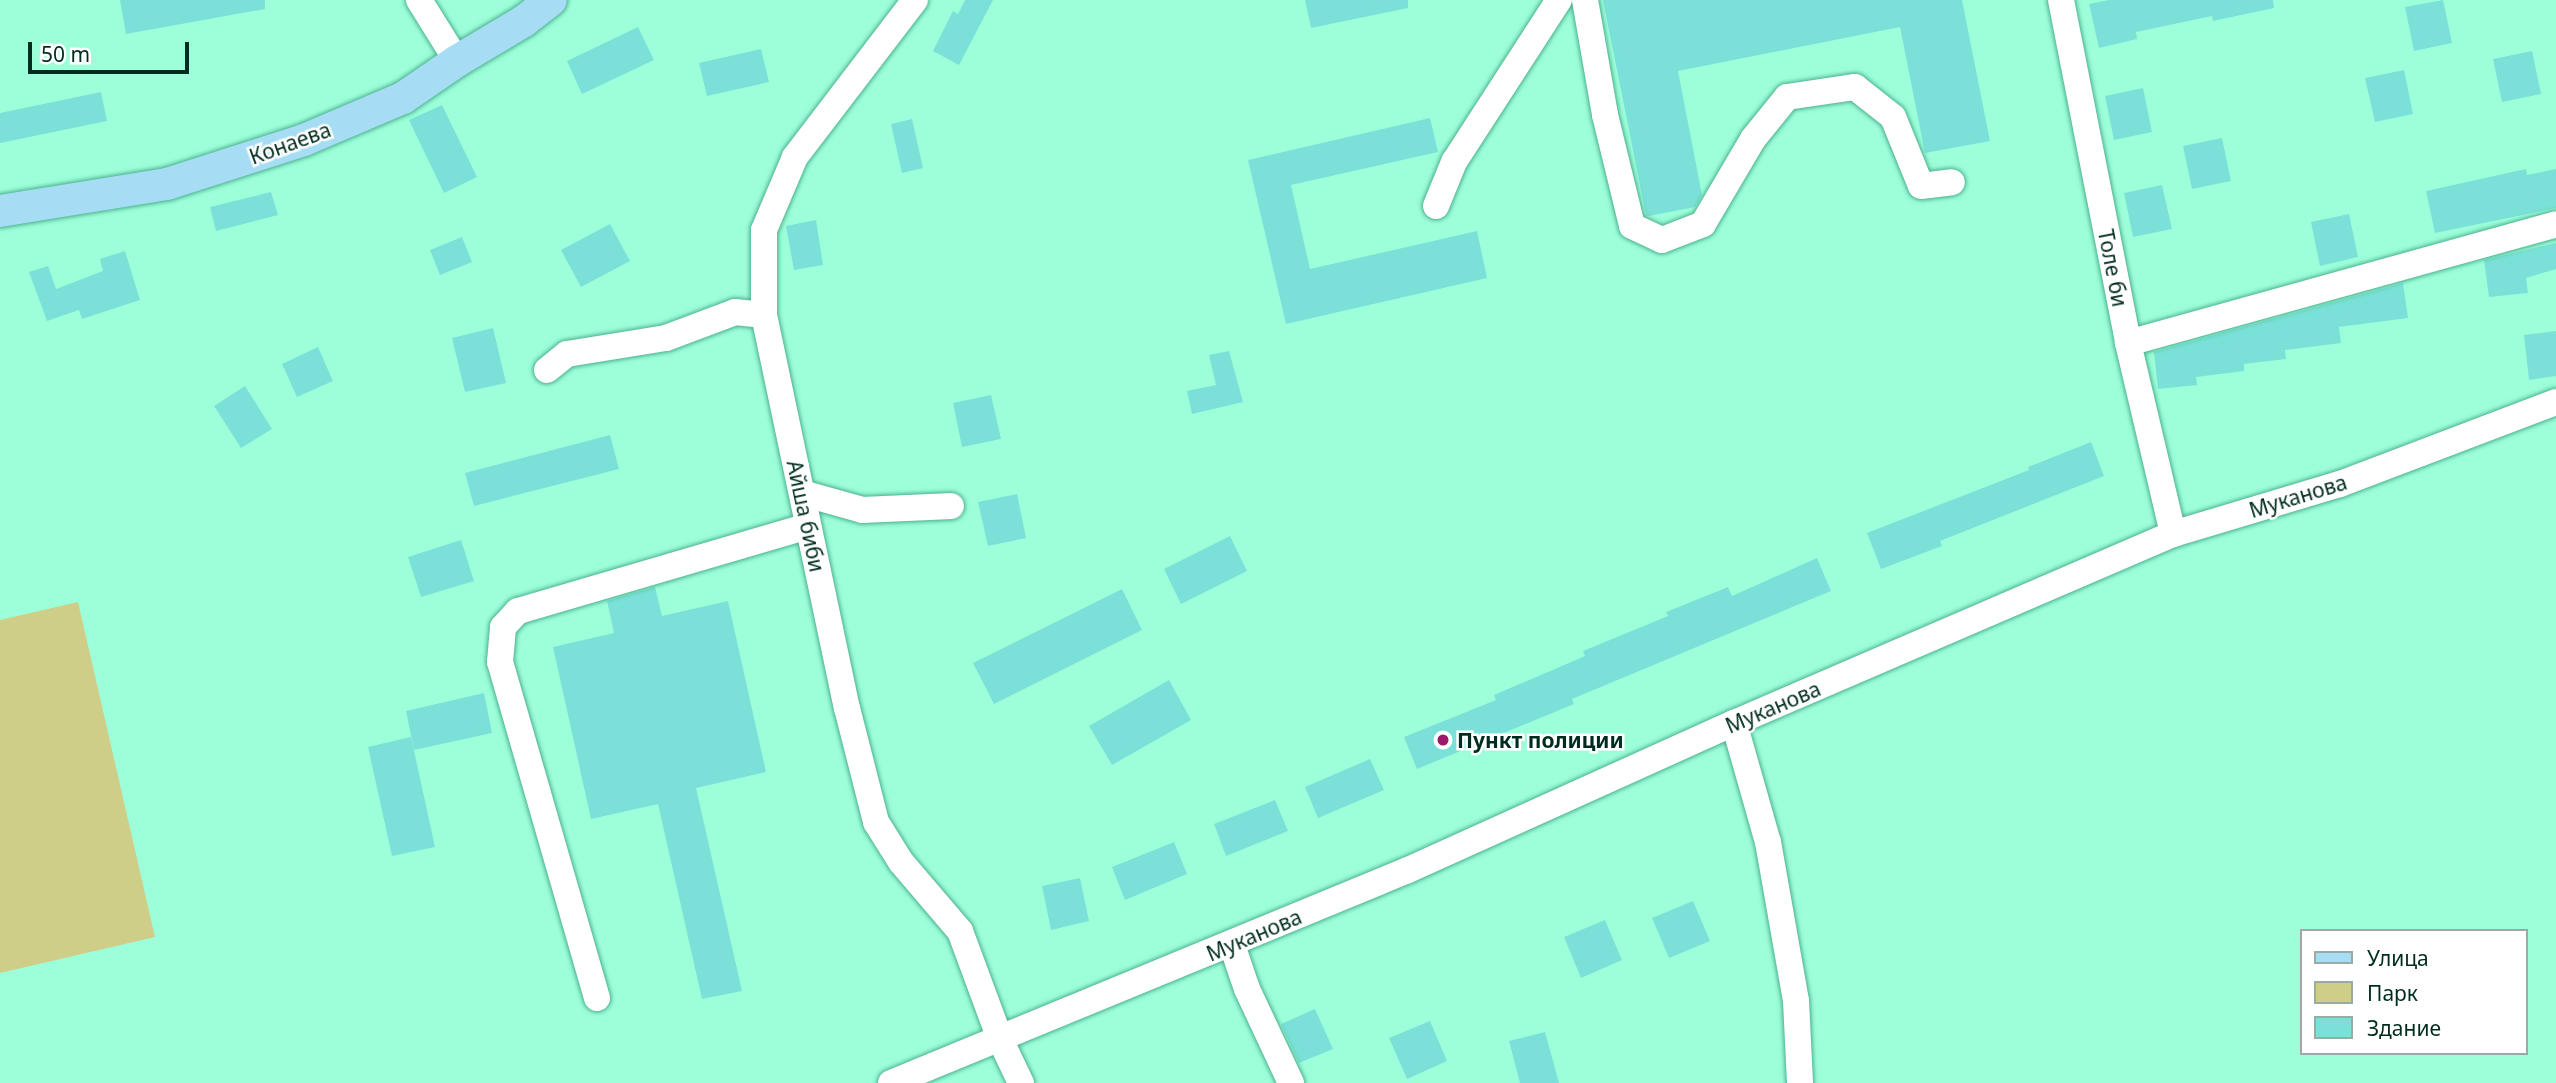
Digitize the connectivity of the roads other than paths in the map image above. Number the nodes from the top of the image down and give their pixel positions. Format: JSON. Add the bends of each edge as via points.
{"nodes":[{"id":1,"x":419,"y":0,"type":"edge"},
{"id":2,"x":551,"y":0,"type":"edge"},
{"id":3,"x":915,"y":0,"type":"edge"},
{"id":4,"x":1559,"y":0,"type":"edge"},
{"id":5,"x":1586,"y":0,"type":"edge"},
{"id":6,"x":2061,"y":0,"type":"edge"},
{"id":7,"x":457,"y":61,"type":"junction"},
{"id":8,"x":1952,"y":182,"type":"dead end"},
{"id":9,"x":1436,"y":206,"type":"dead end"},
{"id":10,"x":0,"y":211,"type":"edge"},
{"id":11,"x":2556,"y":224,"type":"edge"},
{"id":12,"x":764,"y":315,"type":"junction"},
{"id":13,"x":2128,"y":343,"type":"junction"},
{"id":14,"x":547,"y":370,"type":"dead end"},
{"id":15,"x":2556,"y":402,"type":"edge"},
{"id":16,"x":802,"y":494,"type":"junction"},
{"id":17,"x":951,"y":506,"type":"dead end"},
{"id":18,"x":808,"y":526,"type":"junction"},
{"id":19,"x":2173,"y":534,"type":"junction"},
{"id":20,"x":1734,"y":723,"type":"junction"},
{"id":21,"x":1232,"y":945,"type":"junction"},
{"id":22,"x":597,"y":998,"type":"dead end"},
{"id":23,"x":1000,"y":1039,"type":"junction"},
{"id":24,"x":891,"y":1083,"type":"edge"},
{"id":25,"x":1021,"y":1083,"type":"edge"},
{"id":26,"x":1291,"y":1083,"type":"edge"},
{"id":27,"x":1800,"y":1083,"type":"edge"}],
"edges":[{"from":1,"to":7,"type":"street"},
{"from":2,"to":7,"type":"main road","name":"Конаева"},
{"from":3,"to":12,"type":"street","name":"Айша биби","via":[[795,157],[764,230]]},
{"from":4,"to":9,"type":"street","via":[[1454,162]]},
{"from":5,"to":8,"type":"street","via":[[1605,115],[1632,226],[1662,240],[1703,224],[1753,139],[1787,97],[1855,87],[1893,117],[1921,186]]},
{"from":6,"to":13,"type":"street","name":"Толе би"},
{"from":7,"to":10,"type":"main road","name":"Конаева","via":[[403,98],[304,140],[167,184]]},
{"from":11,"to":13,"type":"street"},
{"from":12,"to":14,"type":"street","via":[[735,312],[666,338],[567,354]]},
{"from":12,"to":16,"type":"street","name":"Айша биби"},
{"from":13,"to":19,"type":"street","name":"Толе би"},
{"from":15,"to":19,"type":"street","name":"Муканова","via":[[2340,484]]},
{"from":16,"to":17,"type":"street","via":[[863,510]]},
{"from":16,"to":18,"type":"street","name":"Айша биби"},
{"from":18,"to":22,"type":"street","via":[[518,611],[503,627],[500,662]]},
{"from":18,"to":23,"type":"street","name":"Айша биби","via":[[876,822],[901,862],[960,931]]},
{"from":19,"to":20,"type":"street","name":"Муканова"},
{"from":20,"to":21,"type":"street","name":"Муканова"},
{"from":20,"to":27,"type":"street","via":[[1768,842],[1796,1001]]},
{"from":21,"to":23,"type":"street","name":"Муканова"},
{"from":21,"to":26,"type":"street","via":[[1247,989]]},
{"from":23,"to":24,"type":"street","name":"Муканова"},
{"from":23,"to":25,"type":"street","name":"Айша биби"}]}
